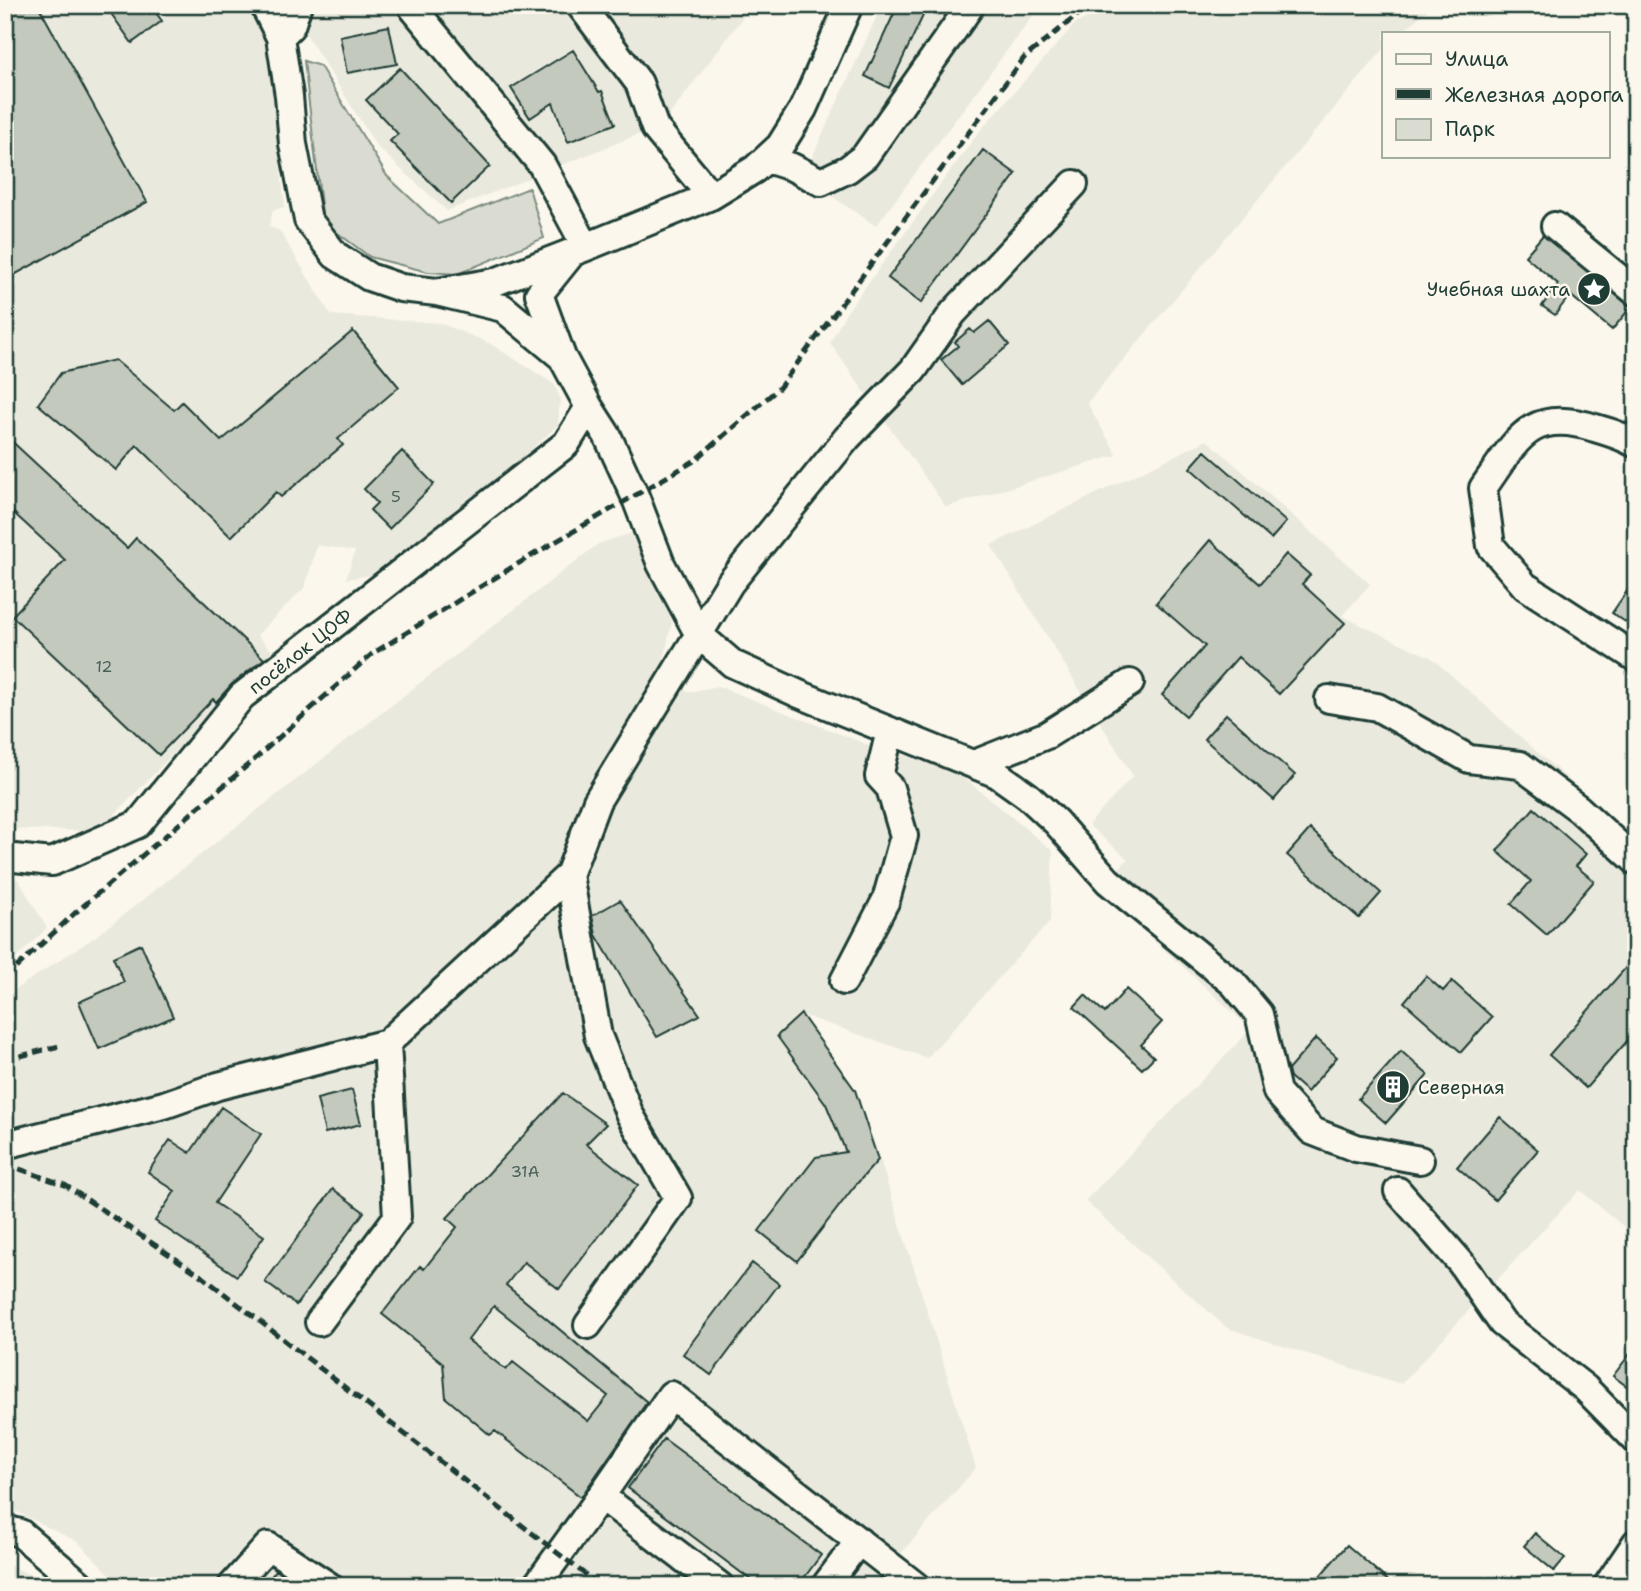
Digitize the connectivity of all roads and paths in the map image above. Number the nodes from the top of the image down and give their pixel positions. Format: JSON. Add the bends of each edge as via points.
{"nodes":[{"id":1,"x":264,"y":5,"type":"edge"},
{"id":2,"x":298,"y":5,"type":"edge"},
{"id":3,"x":580,"y":5,"type":"edge"},
{"id":4,"x":849,"y":5,"type":"edge"},
{"id":5,"x":971,"y":5,"type":"edge"},
{"id":6,"x":413,"y":8,"type":"dead end"},
{"id":7,"x":280,"y":37,"type":"junction"},
{"id":8,"x":767,"y":159,"type":"junction"},
{"id":9,"x":1074,"y":184,"type":"dead end"},
{"id":10,"x":711,"y":196,"type":"junction"},
{"id":11,"x":1555,"y":226,"type":"dead end"},
{"id":12,"x":580,"y":249,"type":"junction"},
{"id":13,"x":437,"y":292,"type":"junction"},
{"id":14,"x":1636,"y":292,"type":"edge"},
{"id":15,"x":562,"y":357,"type":"junction"},
{"id":16,"x":589,"y":407,"type":"junction"},
{"id":17,"x":1633,"y":435,"type":"edge"},
{"id":18,"x":699,"y":635,"type":"junction"},
{"id":19,"x":1636,"y":658,"type":"edge"},
{"id":20,"x":1130,"y":683,"type":"dead end"},
{"id":21,"x":1329,"y":699,"type":"dead end"},
{"id":22,"x":890,"y":731,"type":"junction"},
{"id":23,"x":974,"y":764,"type":"junction"},
{"id":24,"x":5,"y":857,"type":"edge"},
{"id":25,"x":1636,"y":861,"type":"edge"},
{"id":26,"x":569,"y":875,"type":"junction"},
{"id":27,"x":844,"y":981,"type":"dead end"},
{"id":28,"x":387,"y":1043,"type":"junction"},
{"id":29,"x":13,"y":1143,"type":"dead end"},
{"id":30,"x":1420,"y":1160,"type":"dead end"},
{"id":31,"x":1398,"y":1191,"type":"dead end"},
{"id":32,"x":319,"y":1322,"type":"dead end"},
{"id":33,"x":588,"y":1325,"type":"dead end"},
{"id":34,"x":1636,"y":1440,"type":"edge"},
{"id":35,"x":601,"y":1496,"type":"junction"},
{"id":36,"x":5,"y":1529,"type":"edge"},
{"id":37,"x":859,"y":1541,"type":"junction"},
{"id":38,"x":1636,"y":1543,"type":"edge"},
{"id":39,"x":82,"y":1586,"type":"edge"},
{"id":40,"x":232,"y":1586,"type":"edge"},
{"id":41,"x":328,"y":1586,"type":"edge"},
{"id":42,"x":536,"y":1586,"type":"edge"},
{"id":43,"x":720,"y":1586,"type":"edge"},
{"id":44,"x":825,"y":1586,"type":"edge"},
{"id":45,"x":916,"y":1586,"type":"edge"},
{"id":46,"x":1607,"y":1586,"type":"edge"}],
"edges":[{"from":1,"to":7,"type":"street"},
{"from":2,"to":7,"type":"street"},
{"from":3,"to":10,"type":"street","via":[[639,83],[655,128]]},
{"from":4,"to":8,"type":"street","via":[[803,110]]},
{"from":5,"to":8,"type":"street","via":[[865,156],[848,169],[821,182]]},
{"from":6,"to":12,"type":"street","via":[[542,165]]},
{"from":7,"to":13,"type":"street","via":[[307,220],[335,255],[369,277],[401,288]]},
{"from":8,"to":10,"type":"street"},
{"from":9,"to":18,"type":"street","via":[[954,313],[913,370],[813,478],[730,583]]},
{"from":10,"to":12,"type":"street"},
{"from":11,"to":14,"type":"street"},
{"from":12,"to":13,"type":"street","via":[[495,282]]},
{"from":12,"to":15,"type":"street","via":[[539,294]]},
{"from":13,"to":15,"type":"street","via":[[503,308]]},
{"from":15,"to":16,"type":"street"},
{"from":16,"to":18,"type":"street","via":[[607,435],[661,564]]},
{"from":16,"to":24,"type":"street","name":"посёлок ЦОФ","via":[[566,444],[243,696],[138,824],[52,862]]},
{"from":17,"to":19,"type":"street","via":[[1575,422],[1544,422],[1517,440],[1483,488],[1491,546],[1525,586]]},
{"from":18,"to":22,"type":"street","via":[[733,664]]},
{"from":18,"to":26,"type":"street","via":[[597,801]]},
{"from":20,"to":23,"type":"street","via":[[1047,735]]},
{"from":21,"to":25,"type":"street","via":[[1377,707],[1469,759],[1520,765],[1579,809]]},
{"from":22,"to":23,"type":"street"},
{"from":22,"to":27,"type":"street","via":[[879,776],[891,788],[904,836],[886,900]]},
{"from":23,"to":30,"type":"street","via":[[1028,796],[1108,880],[1233,983],[1259,1014],[1277,1092],[1312,1130],[1356,1148]]},
{"from":26,"to":28,"type":"street"},
{"from":26,"to":33,"type":"street","via":[[598,1037],[630,1115],[678,1198]]},
{"from":28,"to":29,"type":"street"},
{"from":28,"to":32,"type":"street","via":[[397,1217]]},
{"from":31,"to":34,"type":"street","via":[[1461,1263],[1502,1323],[1585,1388]]},
{"from":35,"to":37,"type":"street","via":[[671,1395]]},
{"from":35,"to":42,"type":"street"},
{"from":35,"to":43,"type":"street"},
{"from":36,"to":39,"type":"street","via":[[20,1533]]},
{"from":37,"to":44,"type":"street"},
{"from":37,"to":45,"type":"street"},
{"from":38,"to":46,"type":"street"},
{"from":40,"to":41,"type":"street","via":[[268,1546]]}]}
